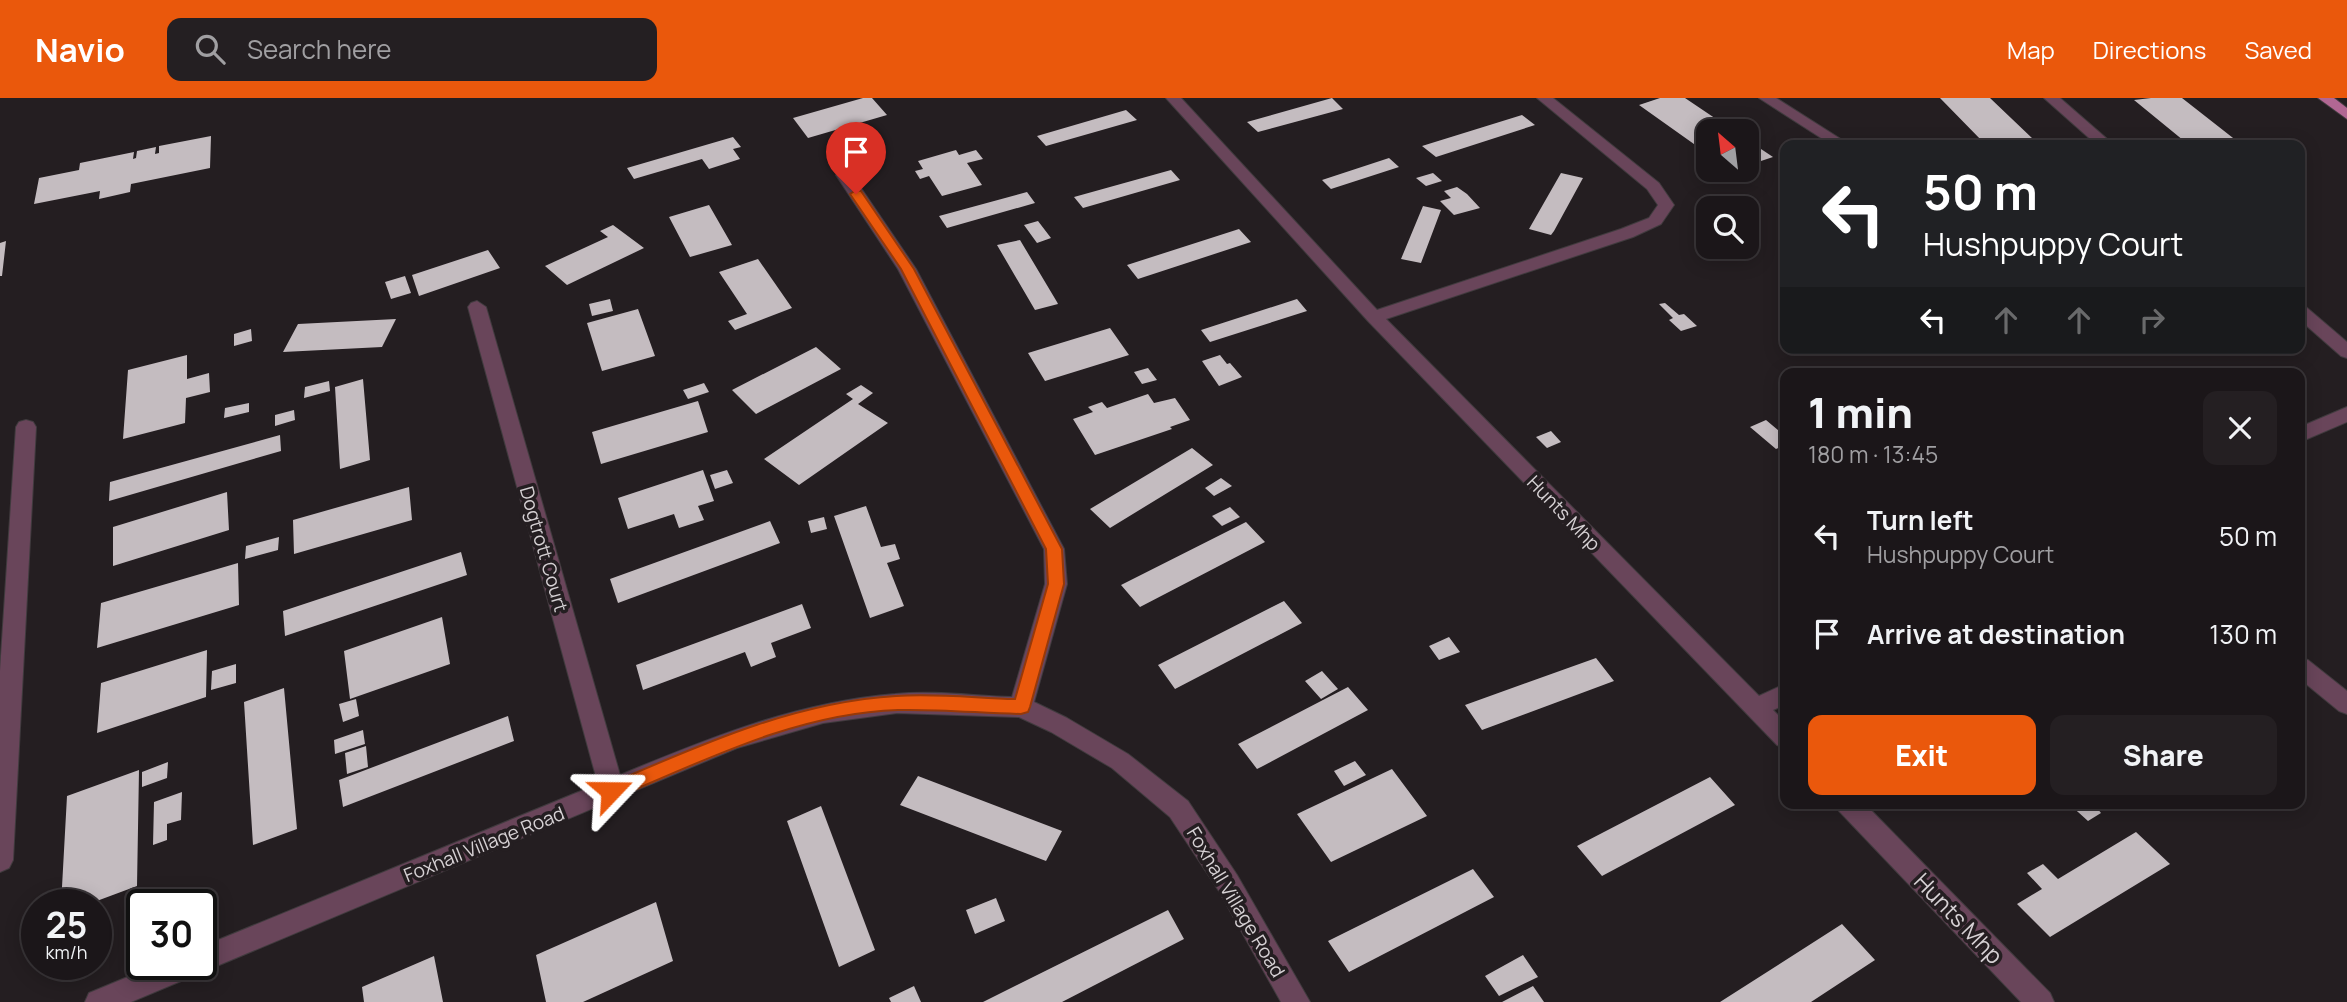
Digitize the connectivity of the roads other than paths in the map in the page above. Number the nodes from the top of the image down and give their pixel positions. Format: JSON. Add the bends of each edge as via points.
{"nodes":[{"id":1,"x":1173,"y":98,"type":"edge"},
{"id":2,"x":1545,"y":98,"type":"edge"},
{"id":3,"x":1766,"y":98,"type":"edge"},
{"id":4,"x":2051,"y":98,"type":"edge"},
{"id":5,"x":2325,"y":98,"type":"edge"},
{"id":6,"x":2347,"y":115,"type":"edge"},
{"id":7,"x":1834,"y":140,"type":"edge"},
{"id":8,"x":2100,"y":140,"type":"edge"},
{"id":9,"x":844,"y":175,"type":"dead end"},
{"id":10,"x":477,"y":307,"type":"dead end"},
{"id":11,"x":2305,"y":316,"type":"edge"},
{"id":12,"x":1374,"y":317,"type":"junction"},
{"id":13,"x":2347,"y":352,"type":"edge"},
{"id":14,"x":2347,"y":414,"type":"edge"},
{"id":15,"x":26,"y":427,"type":"dead end"},
{"id":16,"x":2305,"y":433,"type":"edge"},
{"id":17,"x":2305,"y":671,"type":"edge"},
{"id":18,"x":1780,"y":696,"type":"edge"},
{"id":19,"x":2347,"y":704,"type":"edge"},
{"id":20,"x":1021,"y":707,"type":"junction"},
{"id":21,"x":1756,"y":708,"type":"junction"},
{"id":22,"x":1780,"y":733,"type":"edge"},
{"id":23,"x":611,"y":791,"type":"junction"},
{"id":24,"x":1854,"y":809,"type":"edge"},
{"id":25,"x":0,"y":860,"type":"edge"},
{"id":26,"x":217,"y":953,"type":"edge"},
{"id":27,"x":152,"y":980,"type":"edge"},
{"id":28,"x":99,"y":1002,"type":"edge"},
{"id":29,"x":1296,"y":1002,"type":"edge"},
{"id":30,"x":2040,"y":1002,"type":"edge"}],
"edges":[{"from":1,"to":12,"type":"street","name":"Hunts Mhp"},
{"from":2,"to":12,"type":"street","via":[[1653,186],[1666,205],[1655,221]]},
{"from":3,"to":7,"type":"street"},
{"from":4,"to":8,"type":"street"},
{"from":5,"to":6,"type":"main road"},
{"from":9,"to":20,"type":"street","via":[[908,269],[1054,549],[1056,584]]},
{"from":10,"to":23,"type":"street","name":"Dogtrott Court"},
{"from":11,"to":13,"type":"street"},
{"from":12,"to":21,"type":"street","name":"Hunts Mhp"},
{"from":14,"to":16,"type":"street"},
{"from":15,"to":25,"type":"street"},
{"from":17,"to":19,"type":"street"},
{"from":18,"to":21,"type":"street"},
{"from":20,"to":23,"type":"street","name":"Foxhall Village Road","via":[[897,703],[823,713],[733,739]]},
{"from":20,"to":29,"type":"street","name":"Foxhall Village Road","via":[[1120,761],[1179,809],[1228,883]]},
{"from":21,"to":22,"type":"street","name":"Hunts Mhp"},
{"from":23,"to":26,"type":"street","name":"Foxhall Village Road"},
{"from":24,"to":30,"type":"street","name":"Hunts Mhp"},
{"from":27,"to":28,"type":"street"}]}
